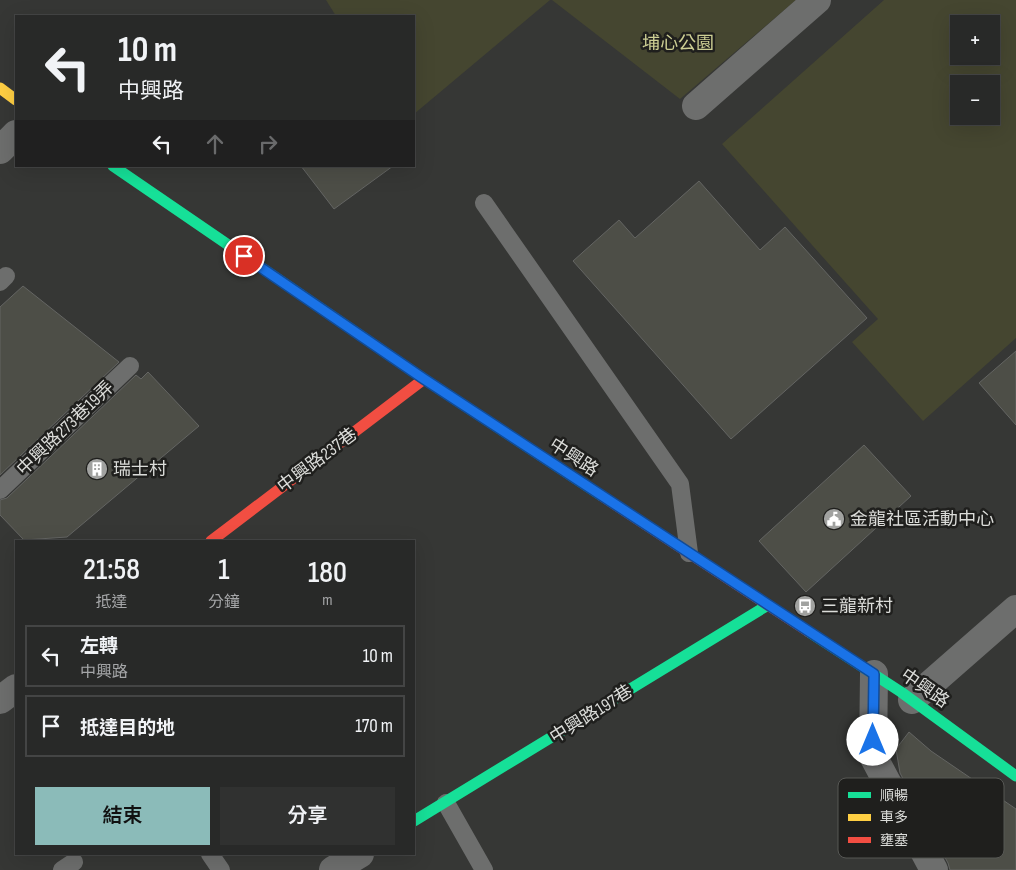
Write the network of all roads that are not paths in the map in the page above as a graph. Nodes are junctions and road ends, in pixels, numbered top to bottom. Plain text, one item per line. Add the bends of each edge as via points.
1 (817, 0) edge
2 (0, 88) edge
3 (15, 99) edge
4 (696, 106) dead end
5 (15, 135) edge
6 (0, 150) edge
7 (114, 167) edge
8 (484, 203) dead end
9 (130, 366) dead end
10 (424, 379) junction
11 (0, 490) edge
12 (212, 540) edge
13 (689, 553) junction
14 (768, 605) junction
15 (1016, 609) edge
16 (874, 674) junction
17 (15, 689) edge
18 (0, 700) edge
19 (912, 700) junction
20 (1016, 776) edge
21 (885, 778) edge
22 (446, 803) junction
23 (415, 820) edge
24 (211, 855) edge
25 (358, 855) edge
26 (928, 858) edge
27 (221, 870) edge
28 (333, 870) edge
29 (484, 870) edge
30 (934, 870) edge

1 - 4 street
2 - 3 street
5 - 6 street
7 - 10 street, 中興路
8 - 13 lane via 680,484
9 - 11 lane, 中興路273巷19弄
10 - 12 street, 中興路237巷
10 - 13 street, 中興路
13 - 14 street, 中興路
14 - 16 street, 中興路
14 - 22 street, 中興路197巷
15 - 19 street
16 - 19 street, 中興路
16 - 21 street via 873,756
17 - 18 street
19 - 20 street, 中興路
22 - 23 street, 中興路197巷
22 - 29 lane
24 - 27 lane
25 - 28 street
26 - 30 street

